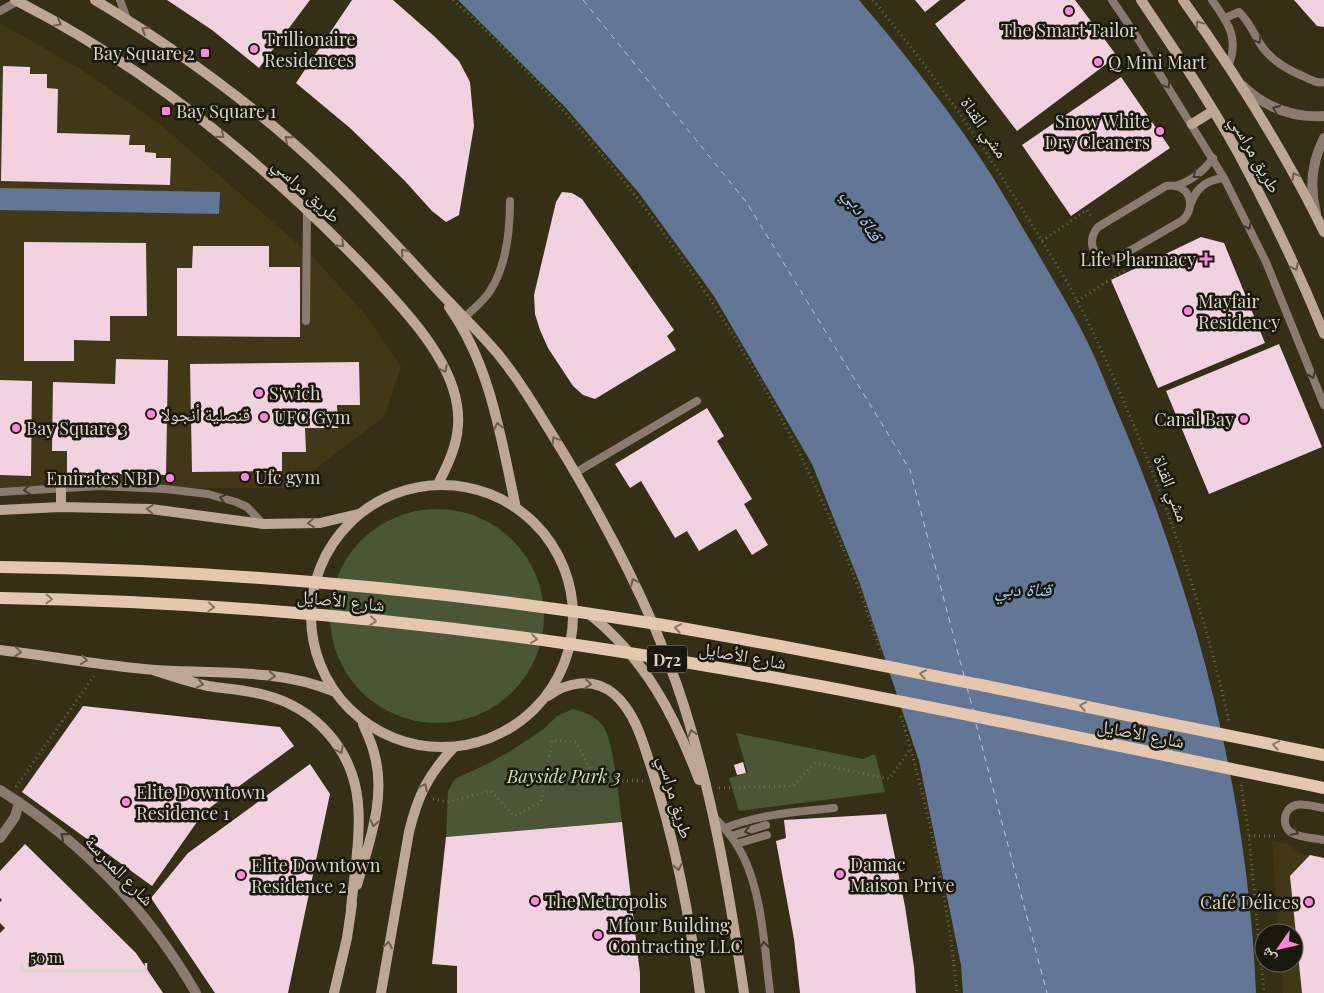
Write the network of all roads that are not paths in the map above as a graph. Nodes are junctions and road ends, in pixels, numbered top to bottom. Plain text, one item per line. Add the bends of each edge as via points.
1 (95, 0) edge
2 (120, 0) edge
3 (1112, 0) edge
4 (1141, 0) edge
5 (1184, 0) edge
6 (1212, 0) edge
7 (17, 1) edge
8 (0, 11) edge
9 (1225, 18) junction
10 (127, 19) junction
11 (1228, 67) junction
12 (1235, 76) junction
13 (1324, 82) edge
14 (1213, 111) junction
15 (1324, 116) edge
16 (1192, 124) junction
17 (1324, 138) edge
18 (1213, 158) junction
19 (1224, 178) junction
20 (1175, 186) junction
21 (510, 201) dead end
22 (1191, 204) junction
23 (307, 210) junction
24 (1318, 219) junction
25 (1324, 232) edge
26 (436, 289) junction
27 (465, 317) junction
28 (306, 321) dead end
29 (1324, 334) edge
30 (697, 401) dead end
31 (1324, 405) edge
32 (575, 473) junction
33 (438, 484) junction
34 (61, 487) junction
35 (0, 492) edge
36 (61, 507) junction
37 (516, 508) junction
38 (0, 510) edge
39 (359, 514) junction
40 (263, 524) junction
41 (0, 567) edge
42 (0, 598) edge
43 (572, 600) junction
44 (0, 650) edge
45 (153, 670) junction
46 (335, 692) junction
47 (544, 699) junction
48 (363, 724) junction
49 (454, 747) junction
50 (1324, 755) edge
51 (1324, 788) edge
52 (3, 796) edge
53 (19, 802) junction
54 (834, 808) dead end
55 (1324, 808) edge
56 (712, 815) junction
57 (766, 825) dead end
58 (725, 828) junction
59 (767, 834) dead end
60 (731, 836) junction
61 (0, 838) edge
62 (1324, 840) edge
63 (736, 844) junction
64 (351, 909) junction
65 (196, 993) edge
66 (334, 993) edge
67 (381, 993) edge
68 (700, 993) edge
69 (744, 993) edge
70 (770, 993) edge

1 - 10 main road, طريق مراسي
2 - 10 lane
3 -> 16 lane
4 - 14 main road, طريق مراسي
11 -> 5 main road, طريق مراسي
6 - 9 lane
7 - 8 lane
7 -> 23 main road, طريق مراسي via 67,28 168,95 256,164
9 - 11 lane via 1233,37
9 -> 13 lane via 1239,12 1273,59 1302,76
26 -> 10 main road, طريق مراسي via 364,210 286,137 202,70
11 - 12 main road, طريق مراسي
15 -> 12 street via 1298,116 1269,106 1256,98
24 -> 12 main road, طريق مراسي
14 - 16 main road
14 -> 29 main road, طريق مراسي via 1266,207
16 - 18 lane
17 - 24 street via 1312,176
18 - 19 lane
18 -> 20 lane via 1193,178
19 - 22 lane via 1203,185
19 -> 31 lane via 1273,278
20 - 22 lane via 1186,192
20 - 22 lane via 1162,188 1098,227 1091,244 1097,254 1107,260 1119,257 1183,220
21 - 27 lane via 510,225 498,274 489,292
23 - 28 lane
23 -> 33 main road, طريق مراسي via 403,308 430,344 451,383 459,426 455,447
24 - 25 main road, طريق مراسي
26 - 27 main road
37 -> 26 main road via 486,380 465,333
32 -> 27 main road via 517,379
30 - 32 lane
56 -> 32 main road via 708,788 686,712 653,624 615,544
33 - 37 main road via 479,490
33 - 39 main road via 396,492
34 -> 35 lane
34 - 36 main road
40 -> 34 lane via 248,508 208,494 128,487
36 - 38 main road
40 -> 36 main road via 151,509
37 - 43 main road via 543,533 562,565
39 -> 40 main road via 320,523
39 - 46 main road via 336,538 320,566 312,598 313,639 319,663
50 -> 41 main road, شارع الأصايل / D72 via 809,651 578,612 278,580
42 -> 51 main road, شارع الأصايل / D72 via 277,611 561,643 806,683
43 - 47 main road via 572,636 562,669
43 - 56 main road via 625,648 648,676 683,738
44 -> 45 main road
45 -> 46 main road via 288,678
45 -> 64 main road via 207,686 281,699 314,718 328,732 340,747 358,802
46 - 48 main road
47 - 49 main road via 504,732 480,742
47 -> 68 main road, طريق مراسي via 559,688 577,683 596,684 613,693 634,721 656,781 677,861
48 - 49 main road via 400,740 426,746
48 -> 64 main road via 374,753 379,779 378,802
67 -> 49 main road via 409,832 419,797 424,785
52 - 53 street, شارع المدرسة
53 - 61 street via 15,817
65 -> 53 street, شارع المدرسة via 159,936 121,890 79,849
54 - 58 lane via 768,815
55 -> 62 lane via 1297,804 1290,807 1285,821 1293,834
56 - 58 lane
56 - 69 main road, طريق مراسي
57 -> 60 lane
58 - 60 lane
59 - 63 lane
60 - 63 lane
70 -> 63 lane via 755,892 745,858
64 - 66 main road

